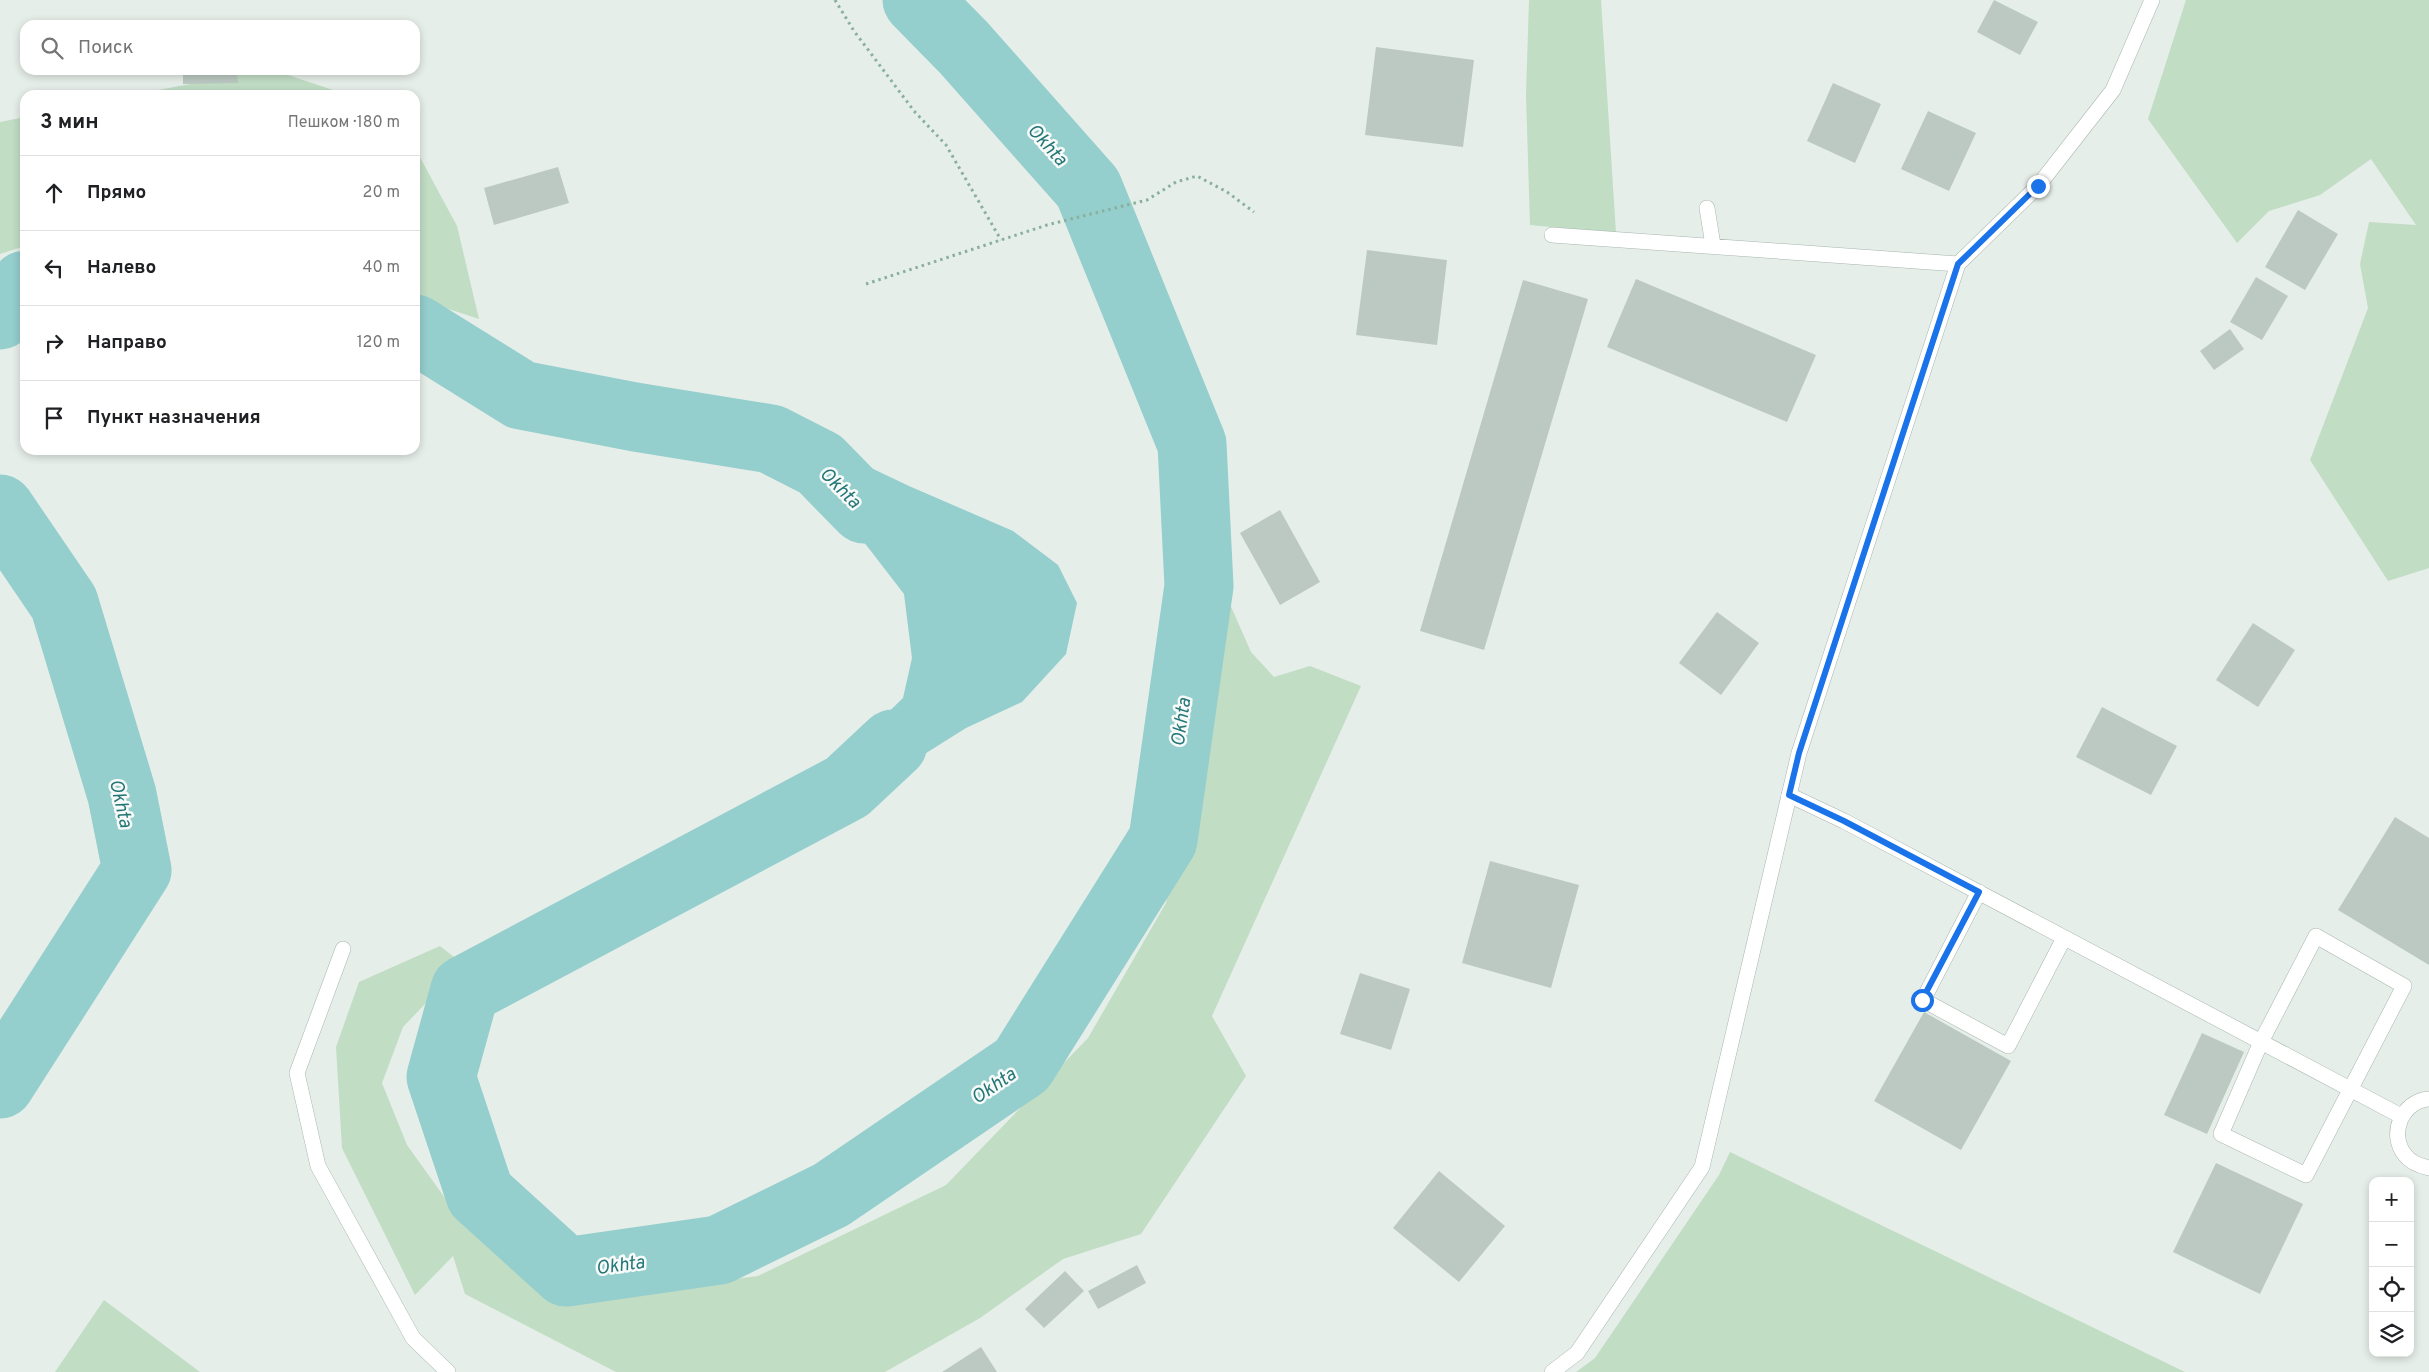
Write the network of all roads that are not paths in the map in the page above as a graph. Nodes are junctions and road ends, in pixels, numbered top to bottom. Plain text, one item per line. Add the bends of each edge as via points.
1 (2152, 0) edge
2 (1707, 208) dead end
3 (1552, 235) dead end
4 (1713, 245) junction
5 (1958, 264) junction
6 (1789, 795) junction
7 (1979, 892) junction
8 (2064, 938) junction
9 (343, 949) dead end
10 (2261, 1042) junction
11 (2352, 1090) junction
12 (2429, 1098) edge
13 (2401, 1116) junction
14 (2429, 1168) edge
15 (448, 1372) edge
16 (1552, 1372) edge

1 - 5 street via 2113,90 2038,186
2 - 4 street
3 - 4 street
4 - 5 street
5 - 6 street via 1799,753
6 - 7 street
6 - 16 street via 1702,1168 1577,1353
7 - 8 street
7 - 8 street via 1922,1000 2008,1046
8 - 10 street
9 - 15 street via 297,1073 318,1166 414,1338
10 - 11 street
10 - 11 street via 2221,1134 2306,1175
10 - 11 street via 2316,936 2404,986
11 - 13 street
12 - 13 street via 2410,1106
13 - 14 street via 2398,1143 2405,1156

